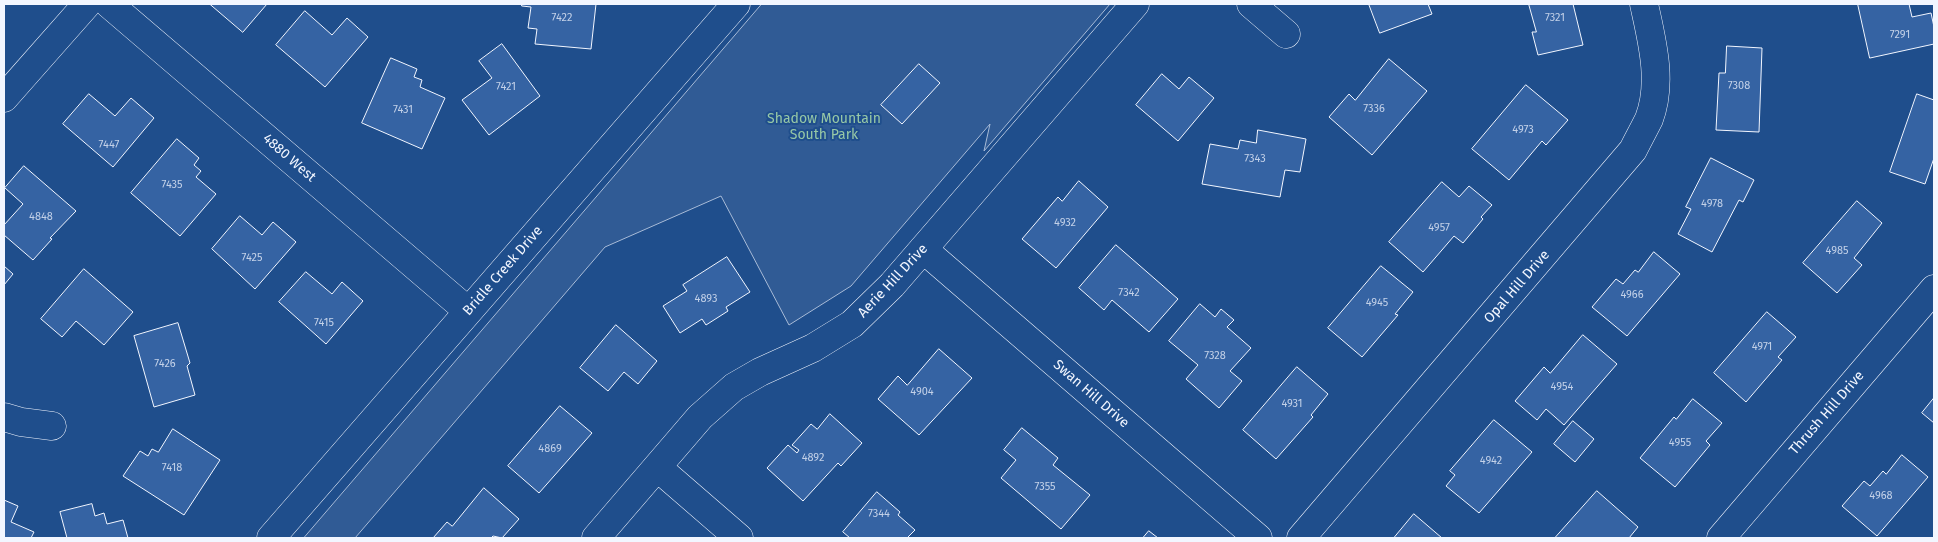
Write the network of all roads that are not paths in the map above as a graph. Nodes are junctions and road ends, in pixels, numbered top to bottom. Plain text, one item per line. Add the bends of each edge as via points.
1 (87, 4) edge
2 (109, 4) edge
3 (736, 4) edge
4 (1135, 4) edge
5 (1251, 4) edge
6 (1644, 4) edge
7 (1286, 34) dead end
8 (4, 98) edge
9 (923, 249) junction
10 (1934, 289) edge
11 (468, 311) junction
12 (4, 416) edge
13 (52, 426) dead end
14 (657, 468) junction
15 (271, 538) edge
16 (596, 538) edge
17 (739, 538) edge
18 (1258, 538) edge
19 (1302, 538) edge
20 (1720, 538) edge

1 - 8 street
2 - 11 street, 4880 West
3 - 11 street, Bridle Creek Drive
4 - 9 street, Aerie Hill Drive
5 - 7 street
6 - 19 street, Opal Hill Drive via 1656,63 1654,93 1649,118 1633,150
9 - 14 street, Aerie Hill Drive via 852,324 813,348 734,387 700,417
9 - 18 street, Swan Hill Drive
10 - 20 street, Thrush Hill Drive
11 - 15 street, Bridle Creek Drive
12 - 13 street
14 - 16 street, Aerie Hill Drive
14 - 17 street

